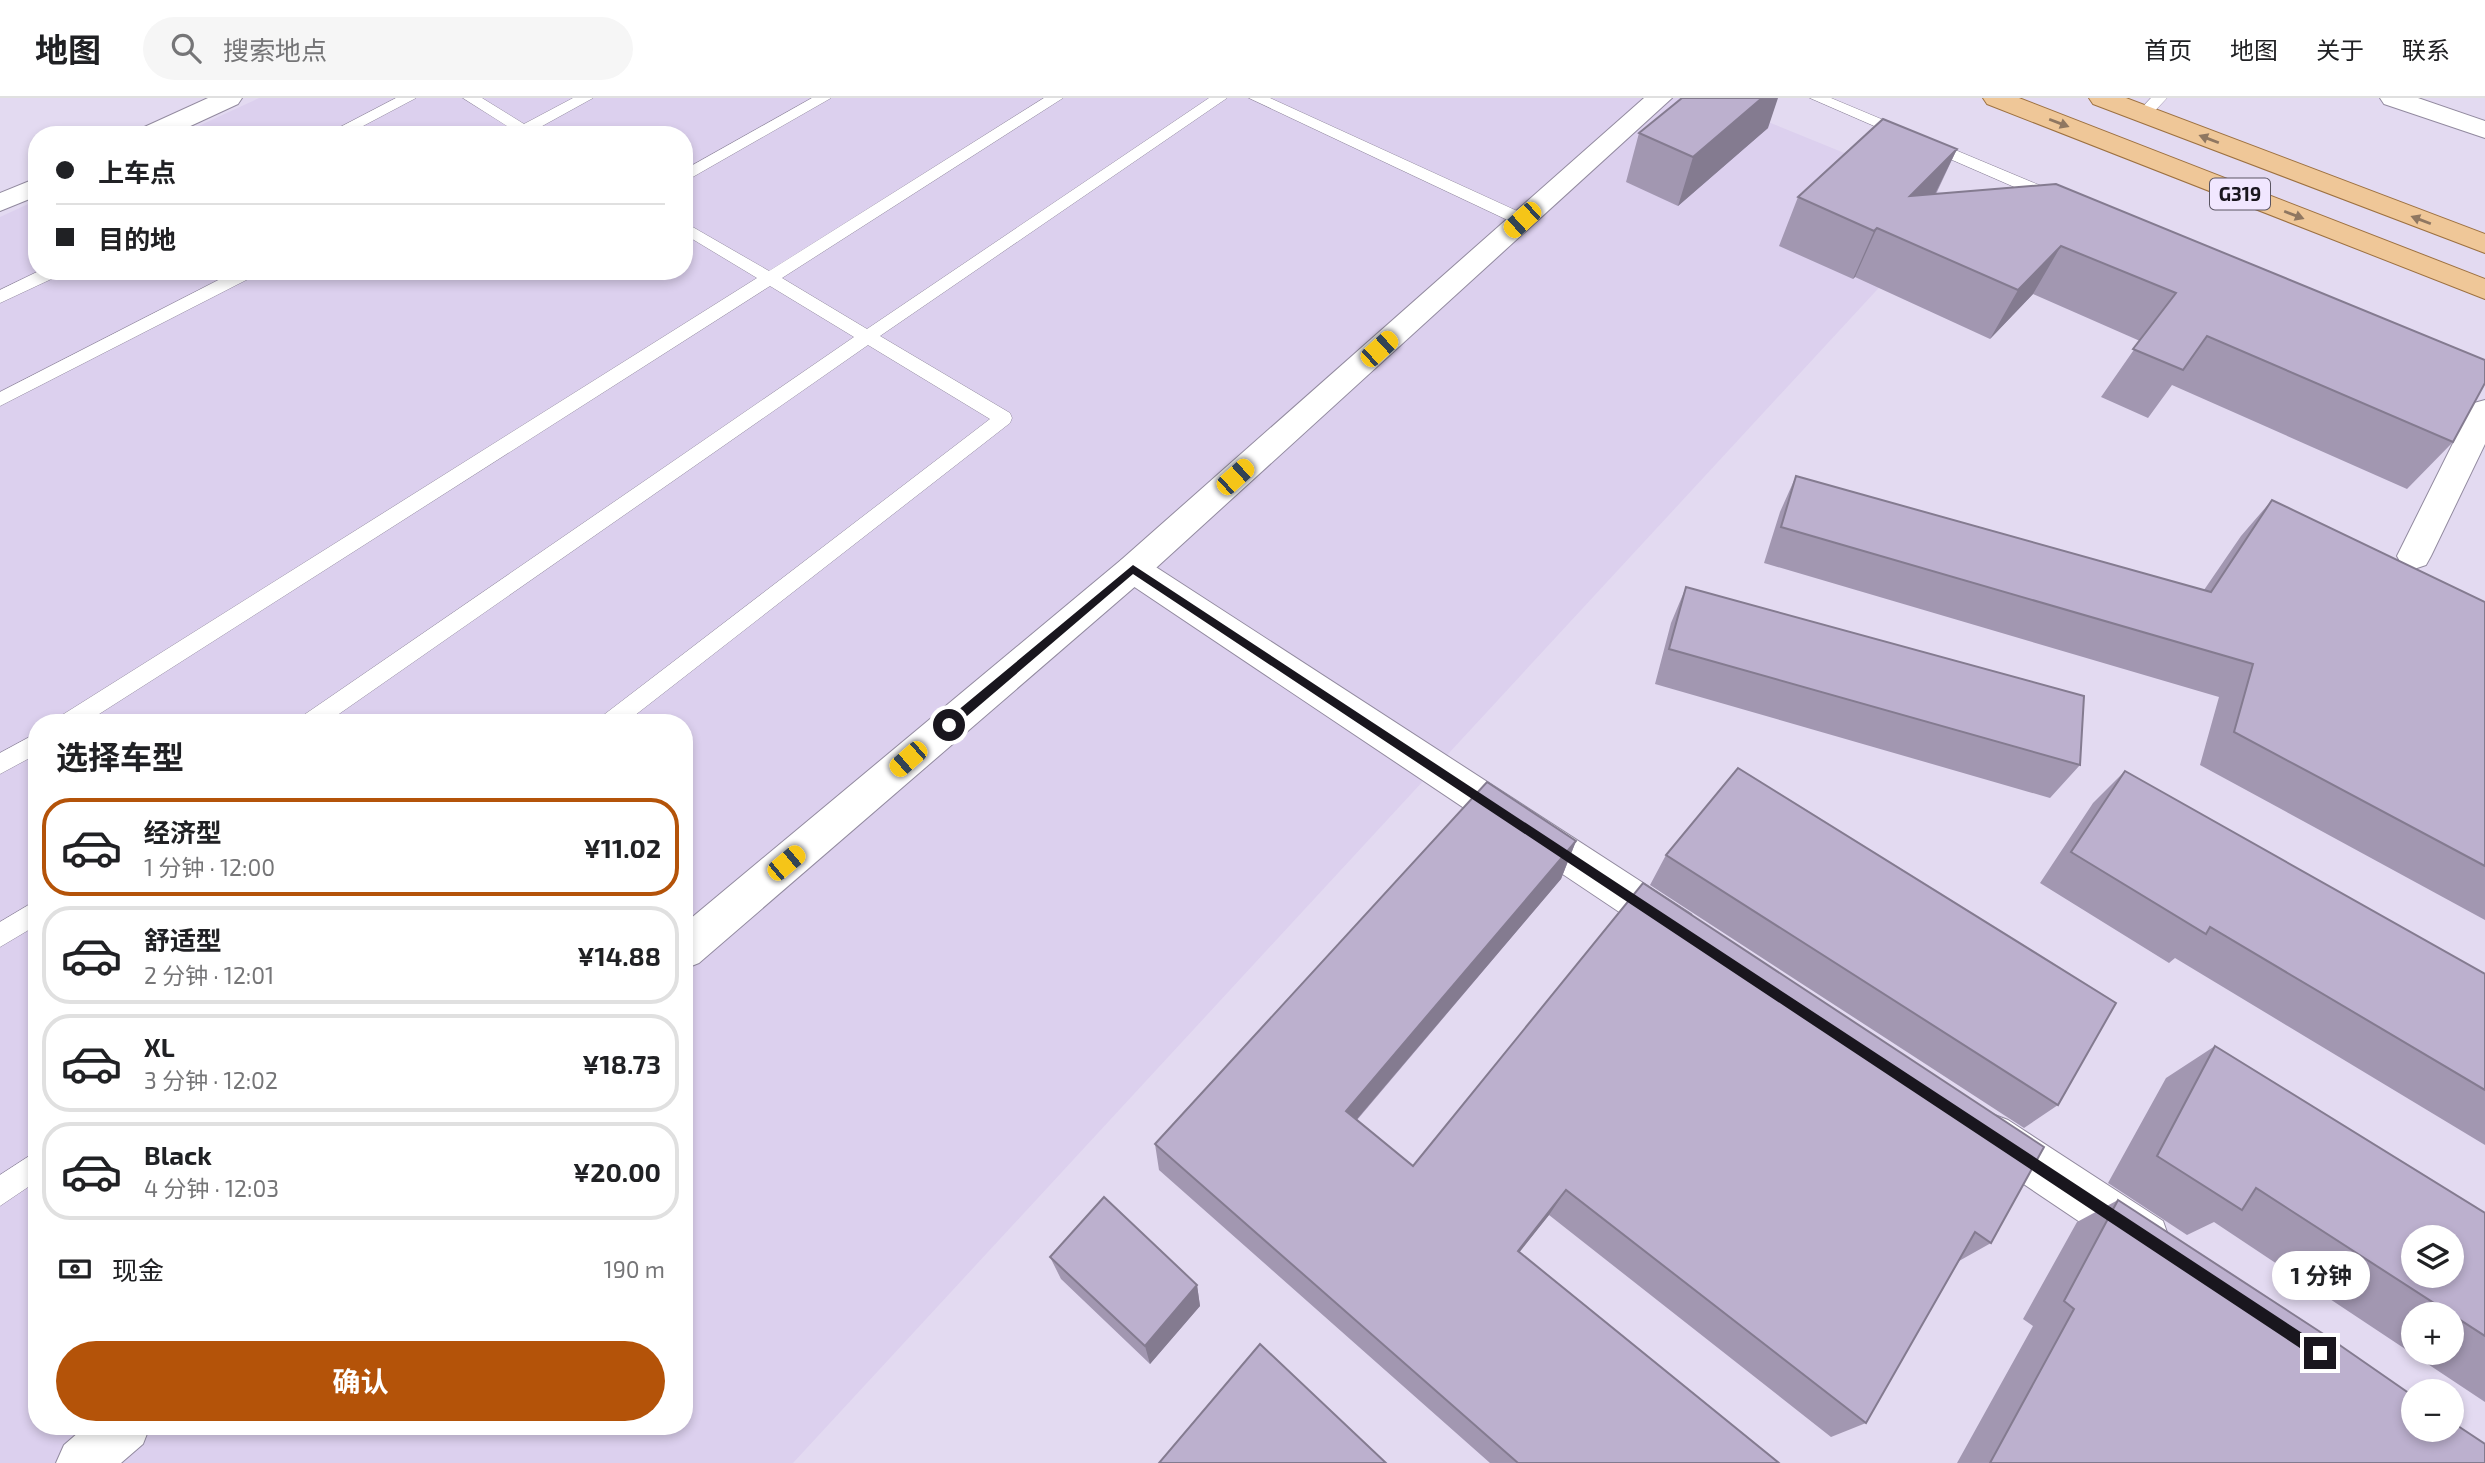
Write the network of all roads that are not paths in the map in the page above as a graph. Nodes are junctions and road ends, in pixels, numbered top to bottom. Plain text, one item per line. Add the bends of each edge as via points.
1 (229, 98) edge
2 (408, 98) edge
3 (471, 98) edge
4 (585, 98) edge
5 (822, 98) edge
6 (1055, 98) edge
7 (1219, 98) edge
8 (1257, 98) edge
9 (1659, 98) edge
10 (1818, 98) edge
11 (1996, 98) edge
12 (2102, 98) edge
13 (2393, 98) edge
14 (2151, 106) edge
15 (168, 126) edge
16 (351, 126) edge
17 (513, 126) edge
18 (535, 126) edge
19 (2485, 130) edge
20 (693, 172) edge
21 (28, 190) edge
22 (0, 203) edge
23 (2075, 206) edge
24 (1522, 220) junction
25 (693, 232) edge
26 (2485, 244) edge
27 (770, 278) junction
28 (35, 280) edge
29 (233, 280) edge
30 (2485, 290) edge
31 (0, 297) edge
32 (867, 337) junction
33 (0, 400) edge
34 (2485, 411) edge
35 (2414, 556) dead end
36 (1133, 569) junction
37 (81, 714) edge
38 (322, 714) edge
39 (621, 714) edge
40 (28, 748) edge
41 (0, 765) edge
42 (28, 917) edge
43 (0, 936) edge
44 (693, 942) edge
45 (1703, 945) edge
46 (1959, 1115) edge
47 (28, 1171) edge
48 (0, 1192) edge
49 (2180, 1261) edge
50 (115, 1435) edge
51 (82, 1463) edge

1 - 15 street
2 - 16 lane
3 - 17 lane
4 - 18 lane
5 - 20 lane
6 - 27 lane
7 - 32 lane
8 - 24 lane
9 - 24 street
10 - 23 lane
11 -> 30 main road, G319
12 - 14 main road, G319
13 - 19 street
26 -> 14 main road, G319
21 - 22 street
24 - 36 street
25 - 27 lane
27 - 32 lane
27 - 37 lane
28 - 31 lane
29 - 33 lane
32 - 38 lane
32 - 39 lane via 1003,418
34 - 35 street
36 - 44 street
36 - 45 street
40 - 41 lane
42 - 43 lane
46 - 49 street
47 - 48 lane
50 - 51 street

